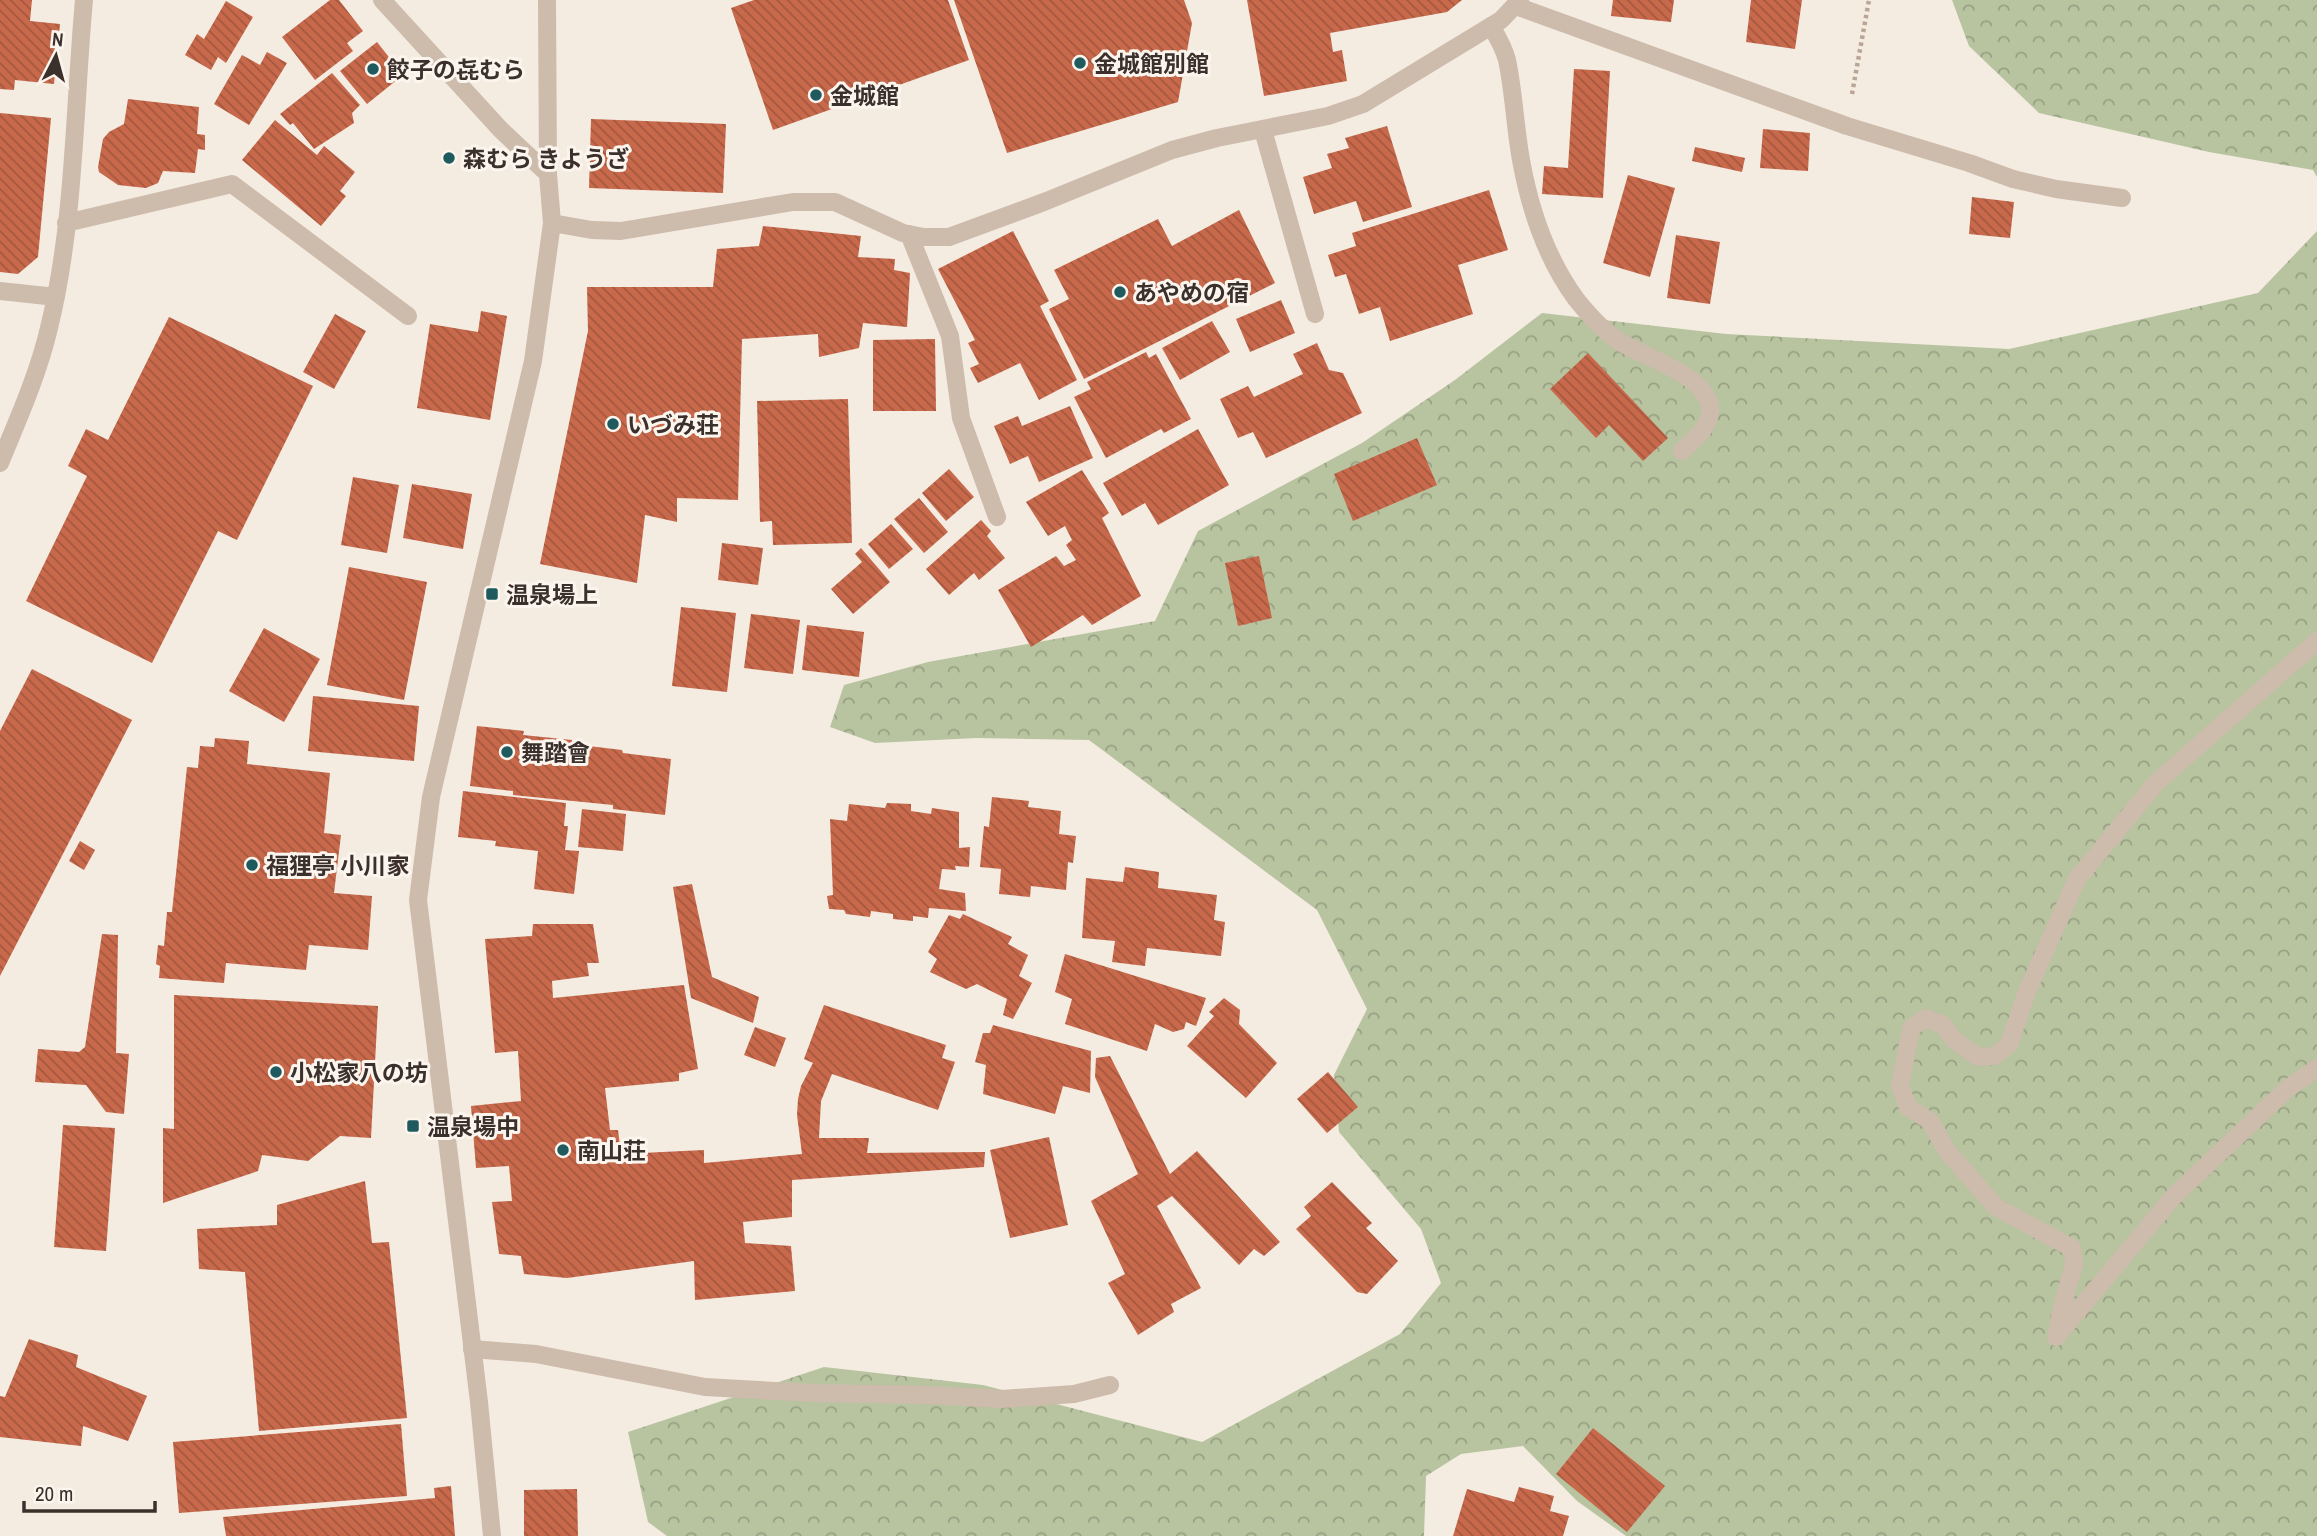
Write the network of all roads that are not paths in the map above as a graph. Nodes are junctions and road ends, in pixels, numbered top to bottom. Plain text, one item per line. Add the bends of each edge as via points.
1 (84, 0) edge
2 (382, 0) edge
3 (547, 0) edge
4 (1518, 3) edge
5 (1492, 26) junction
6 (1263, 130) junction
7 (548, 174) junction
8 (2122, 198) dead end
9 (66, 223) junction
10 (552, 223) junction
11 (909, 234) junction
12 (0, 291) edge
13 (56, 297) junction
14 (1315, 314) dead end
15 (408, 316) dead end
16 (1682, 451) dead end
17 (0, 463) edge
18 (997, 517) dead end
19 (2317, 641) edge
20 (2317, 1068) edge
21 (472, 1349) junction
22 (1110, 1385) dead end
23 (492, 1536) edge

1 - 9 street
2 - 7 street via 500,130
3 - 7 street
4 - 5 street
4 - 8 street via 1847,126 2013,179
5 - 6 street via 1363,104 1328,117
5 - 16 street via 1506,57 1532,212 1560,273 1577,300 1611,335 1685,375 1709,401 1704,427
6 - 11 street via 1172,150 949,237
6 - 14 street
7 - 10 street
9 - 13 street
9 - 15 street via 232,184
10 - 11 street via 621,231 818,200 835,202
10 - 21 street via 533,361 431,797 418,900
11 - 18 street via 950,336 961,418
12 - 13 street
13 - 17 street via 43,354
19 - 20 street via 2156,783 2077,879 2009,1044 1995,1056 1978,1057 1954,1040 1943,1025 1925,1018 1911,1028 1900,1086 1908,1107 1930,1121 1947,1151 1996,1207 2073,1248 2074,1264 2056,1337 2174,1196 2287,1089
21 - 22 street via 536,1354 705,1387 1002,1399 1074,1394
21 - 23 street

